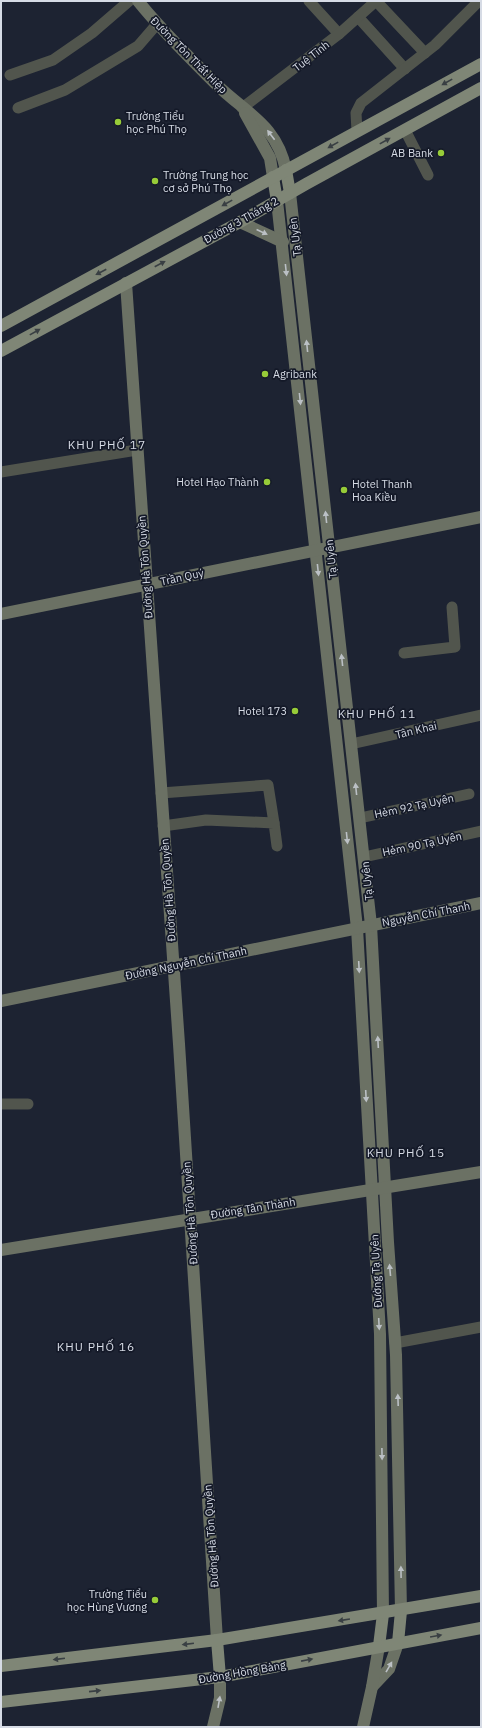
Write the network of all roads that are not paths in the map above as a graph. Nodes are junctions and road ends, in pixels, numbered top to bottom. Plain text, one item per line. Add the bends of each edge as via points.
1 (129, 1) edge
2 (138, 1) edge
3 (309, 1) edge
4 (376, 1) edge
5 (480, 1) edge
6 (358, 17) junction
7 (157, 24) junction
8 (339, 34) junction
9 (425, 53) junction
10 (481, 64) edge
11 (406, 69) junction
12 (10, 75) dead end
13 (481, 88) edge
14 (18, 108) dead end
15 (242, 108) junction
16 (405, 130) junction
17 (357, 131) junction
18 (286, 170) junction
19 (428, 175) dead end
20 (273, 177) junction
21 (290, 193) junction
22 (277, 201) junction
23 (240, 222) junction
24 (283, 242) junction
25 (116, 264) junction
26 (126, 283) junction
27 (1, 326) edge
28 (1, 351) edge
29 (137, 450) junction
30 (1, 472) edge
31 (481, 517) edge
32 (330, 547) junction
33 (316, 550) junction
34 (146, 584) junction
35 (452, 607) dead end
36 (1, 614) edge
37 (404, 653) dead end
38 (481, 715) edge
39 (351, 744) junction
40 (337, 748) junction
41 (161, 793) junction
42 (469, 794) dead end
43 (360, 818) junction
44 (274, 823) junction
45 (163, 826) junction
46 (481, 831) edge
47 (277, 846) dead end
48 (364, 857) junction
49 (481, 903) edge
50 (371, 925) junction
51 (357, 928) junction
52 (173, 966) junction
53 (1, 1001) edge
54 (1, 1104) edge
55 (28, 1104) dead end
56 (481, 1172) edge
57 (385, 1187) junction
58 (372, 1188) junction
59 (190, 1219) junction
60 (1, 1250) edge
61 (481, 1327) edge
62 (395, 1343) junction
63 (380, 1346) junction
64 (481, 1596) edge
65 (401, 1611) junction
66 (382, 1614) junction
67 (481, 1628) edge
68 (217, 1640) junction
69 (398, 1643) junction
70 (380, 1646) junction
71 (1, 1666) edge
72 (220, 1677) junction
73 (372, 1687) junction
74 (1, 1702) edge
75 (213, 1727) edge
76 (363, 1727) edge

1 - 12 street via 92,33 53,60
2 - 7 main road, Đường Tôn Thất Hiệp
3 - 8 street
4 - 6 street, Tuệ Tĩnh
4 - 9 street
5 - 9 street
6 - 8 street, Tuệ Tĩnh
6 - 11 street
7 - 14 street via 138,46 65,90
7 - 15 main road, Đường Tôn Thất Hiệp
8 - 15 street, Tuệ Tĩnh
9 - 11 street
10 -> 17 main road, Đường 3 Tháng 2
11 - 17 street via 361,104 356,114
13 - 16 main road, Đường 3 Tháng 2
18 -> 15 main road, Đường Tôn Thất Hiệp via 274,138 261,122
15 - 20 main road, Đường Tôn Thất Hiệp via 270,158
16 - 19 street
21 -> 16 main road, Đường 3 Tháng 2
17 -> 18 main road, Đường 3 Tháng 2
18 - 20 main road, Đường 3 Tháng 2
18 - 21 main road
20 - 22 main road
20 -> 25 main road, Đường 3 Tháng 2
21 - 22 main road, Đường 3 Tháng 2
32 -> 21 main road, Tạ Uyên
22 - 23 main road, Đường 3 Tháng 2
22 - 24 main road, Tạ Uyên
23 -> 24 main road
26 -> 23 main road, Đường 3 Tháng 2
24 -> 33 main road, Tạ Uyên
25 - 26 main road
25 -> 27 main road, Đường 3 Tháng 2
28 -> 26 main road, Đường 3 Tháng 2
26 - 29 main road, Đường Hà Tôn Quyền
29 - 30 street
29 - 34 main road, Đường Hà Tôn Quyền
31 - 32 main road
32 - 33 main road, Trần Quý
39 -> 32 main road, Tạ Uyên
33 - 34 main road, Trần Quý
33 -> 40 main road, Tạ Uyên
34 - 36 main road, Trần Quý
34 - 41 main road, Đường Hà Tôn Quyền
35 - 37 street via 454,647
38 - 39 street, Tân Khai
39 - 40 main road
43 -> 39 main road, Tạ Uyên
40 -> 51 main road, Tạ Uyên
41 - 44 street via 268,785
41 - 45 main road, Đường Hà Tôn Quyền
42 - 43 street, Hẻm 92 Tạ Uyên
43 - 48 main road, Tạ Uyên
44 - 45 street via 206,820
44 - 47 street
45 - 52 main road, Đường Hà Tôn Quyền
46 - 48 street, Hẻm 90 Tạ Uyên
48 - 50 main road, Tạ Uyên
49 - 50 main road, Nguyễn Chí Thanh
50 - 51 main road, Đường Nguyễn Chí Thanh
57 -> 50 main road, Đường Tạ Uyên
51 - 52 main road, Đường Nguyễn Chí Thanh
51 -> 58 main road, Đường Tạ Uyên
52 - 53 main road, Đường Nguyễn Chí Thanh
52 - 59 main road, Đường Hà Tôn Quyền
54 - 55 street
56 - 57 main road, Đường Tân Thành
57 - 58 main road, Đường Tân Thành
62 -> 57 main road, Đường Tạ Uyên
58 - 59 main road, Đường Tân Thành
58 -> 63 main road, Đường Tạ Uyên
59 - 60 main road, Đường Tân Thành
59 - 68 main road, Đường Hà Tôn Quyền
61 - 62 street
62 - 63 main road
65 -> 62 main road, Đường Tạ Uyên
63 -> 66 main road, Đường Tạ Uyên
64 - 65 main road
65 - 66 main road
65 - 69 main road
66 -> 68 main road
66 - 70 main road
69 -> 67 main road, Đường Hồng Bàng
68 -> 71 main road
68 - 72 main road
69 - 70 main road, Đường Hồng Bàng
73 -> 69 main road via 389,1669
72 -> 70 main road, Đường Hồng Bàng
70 - 73 main road
74 -> 72 main road, Đường Hồng Bàng
75 -> 72 main road via 220,1698
73 - 76 main road

